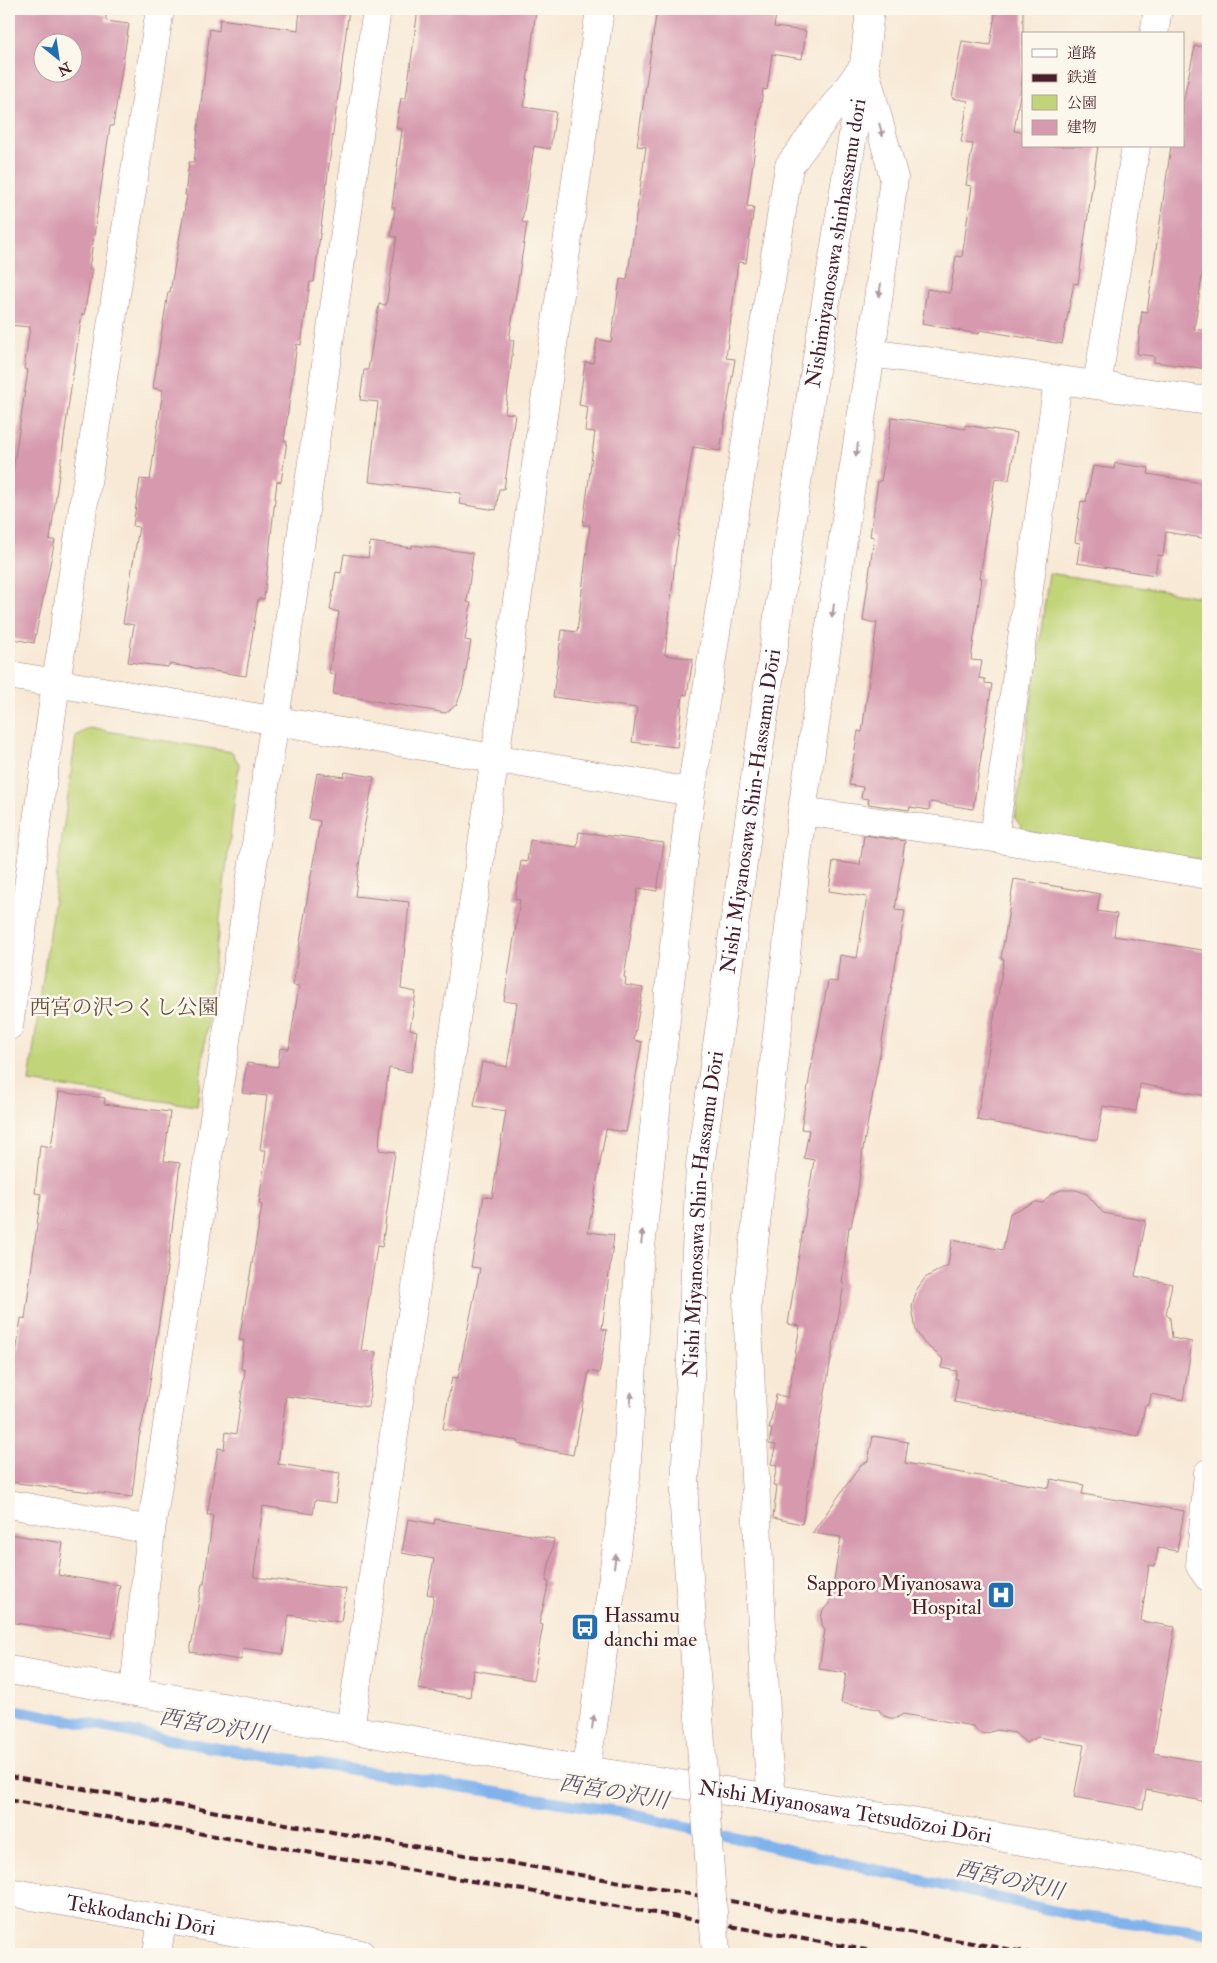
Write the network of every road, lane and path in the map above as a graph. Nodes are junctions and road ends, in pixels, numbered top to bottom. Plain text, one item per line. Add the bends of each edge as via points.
1 (160, 9) edge
2 (377, 9) edge
3 (600, 9) edge
4 (870, 9) edge
5 (1158, 9) edge
6 (1154, 32) edge
7 (864, 66) junction
8 (1136, 148) edge
9 (871, 353) junction
10 (1058, 381) junction
11 (1097, 385) junction
12 (1208, 401) edge
13 (798, 476) joint
14 (9, 676) edge
15 (56, 684) junction
16 (275, 720) junction
17 (496, 758) junction
18 (691, 792) junction
19 (802, 811) junction
20 (994, 838) junction
21 (1208, 875) edge
22 (9, 1026) edge
23 (1208, 1474) edge
24 (9, 1504) edge
25 (151, 1530) junction
26 (1208, 1577) edge
27 (9, 1670) edge
28 (134, 1691) junction
29 (350, 1728) junction
30 (585, 1770) junction
31 (772, 1798) junction
32 (1208, 1873) edge
33 (9, 1892) edge
34 (162, 1919) junction
35 (157, 1954) edge
36 (361, 1954) edge
37 (716, 1954) edge

1 - 15 street
2 - 16 street
3 - 17 street
4 - 7 street, Nishimiyanosawa shinhassamu dori
5 - 6 street
7 -> 9 street via 894,178
7 - 13 street, Nishimiyanosawa shinhassamu dori
7 - 18 street via 789,166
8 - 11 street
9 - 10 street
9 -> 19 street
10 - 11 street
10 - 20 street
11 - 12 street
13 - 37 street, Nishi Miyanosawa Shin-Hassamu Dōri, bridge via 700,1165 684,1507
14 - 15 street
15 - 16 street
15 - 22 street
16 - 17 street
16 - 25 street
17 - 18 street
17 - 29 street
30 -> 18 street via 626,1478 639,1265
19 - 20 street
19 - 31 street via 747,1305
20 - 21 street
23 - 26 street via 1200,1566
24 - 25 street
25 - 28 street
27 - 28 street, Nishi Miyanosawa Tetsudōzoi Dōri
28 - 29 street, Nishi Miyanosawa Tetsudōzoi Dōri
29 - 30 street, Nishi Miyanosawa Tetsudōzoi Dōri
30 - 31 street, Nishi Miyanosawa Tetsudōzoi Dōri
31 - 32 street, Nishi Miyanosawa Tetsudōzoi Dōri
33 - 34 street, Tekkodanchi Dōri
34 - 35 street
34 - 36 street, Tekkodanchi Dōri

